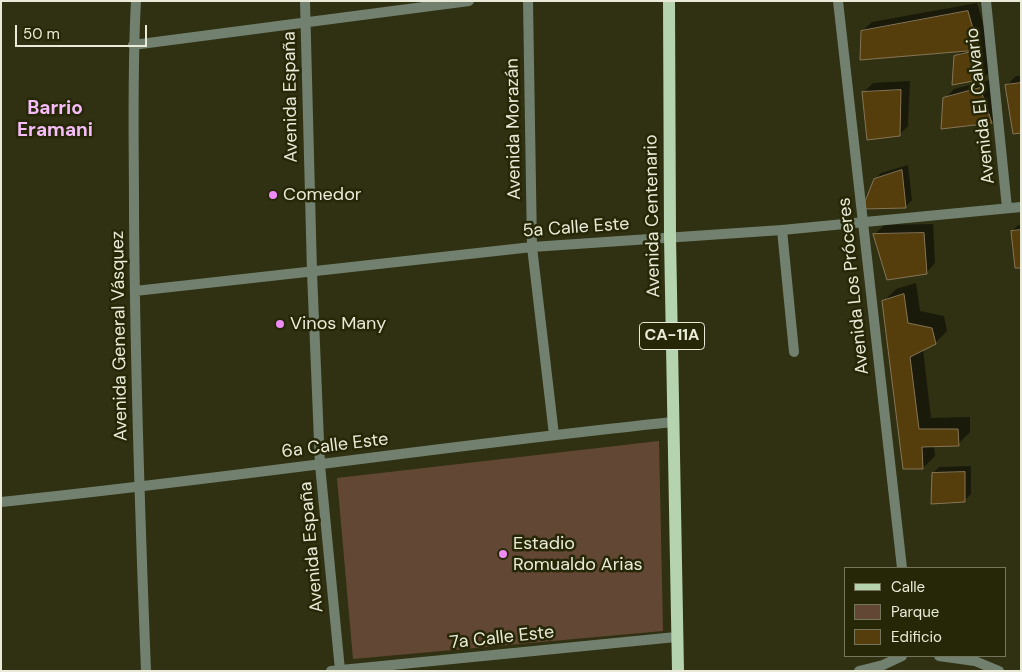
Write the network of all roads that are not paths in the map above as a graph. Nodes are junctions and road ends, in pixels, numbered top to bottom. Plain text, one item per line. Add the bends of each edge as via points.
1 (136, 1) edge
2 (305, 1) edge
3 (469, 1) edge
4 (528, 1) edge
5 (669, 1) edge
6 (838, 1) edge
7 (986, 1) edge
8 (418, 4) edge
9 (305, 21) junction
10 (133, 44) junction
11 (1008, 208) junction
12 (1021, 208) edge
13 (864, 222) junction
14 (782, 230) junction
15 (670, 237) junction
16 (532, 247) junction
17 (312, 272) junction
18 (135, 291) junction
19 (794, 352) dead end
20 (673, 422) junction
21 (554, 435) junction
22 (320, 465) junction
23 (139, 488) junction
24 (1, 502) edge
25 (902, 567) edge
26 (676, 637) junction
27 (900, 657) edge
28 (946, 657) edge
29 (335, 670) edge
30 (146, 671) edge
31 (678, 671) edge
32 (859, 671) edge
33 (999, 671) edge

1 - 10 street, Avenida General Vásquez
2 - 9 street, Avenida España
3 - 8 street
4 - 16 street, Avenida Morazán
5 - 15 main road, Avenida Centenario / CA-11A
6 - 13 street, Avenida Los Próceres
7 - 11 street, Avenida El Calvario
8 - 9 street
9 - 10 street
9 - 17 street, Avenida España
10 - 18 street, Avenida General Vásquez
11 - 12 street, 5a Calle Este
11 - 13 street, 5a Calle Este
13 - 14 street, 5a Calle Este
13 - 25 street, Avenida Los Próceres
14 - 15 street, 5a Calle Este
14 - 19 street
15 - 16 street, 5a Calle Este
15 - 20 main road, Avenida Centenario / CA-11A
16 - 17 street, 5a Calle Este
16 - 21 street, Avenida Morazán
17 - 18 street, 5a Calle Este
17 - 22 street, Avenida España
18 - 23 street, Avenida General Vásquez
20 - 21 street, 6a Calle Este
20 - 26 main road, Avenida Centenario / CA-11A
21 - 22 street, 6a Calle Este
22 - 23 street, 6a Calle Este
22 - 29 street, Avenida España
23 - 24 street, 6a Calle Este
23 - 30 street, Avenida General Vásquez
26 - 29 street, 7a Calle Este
26 - 31 main road, Avenida Centenario / CA-11A
27 - 32 street via 882,666
28 - 33 street via 975,661

